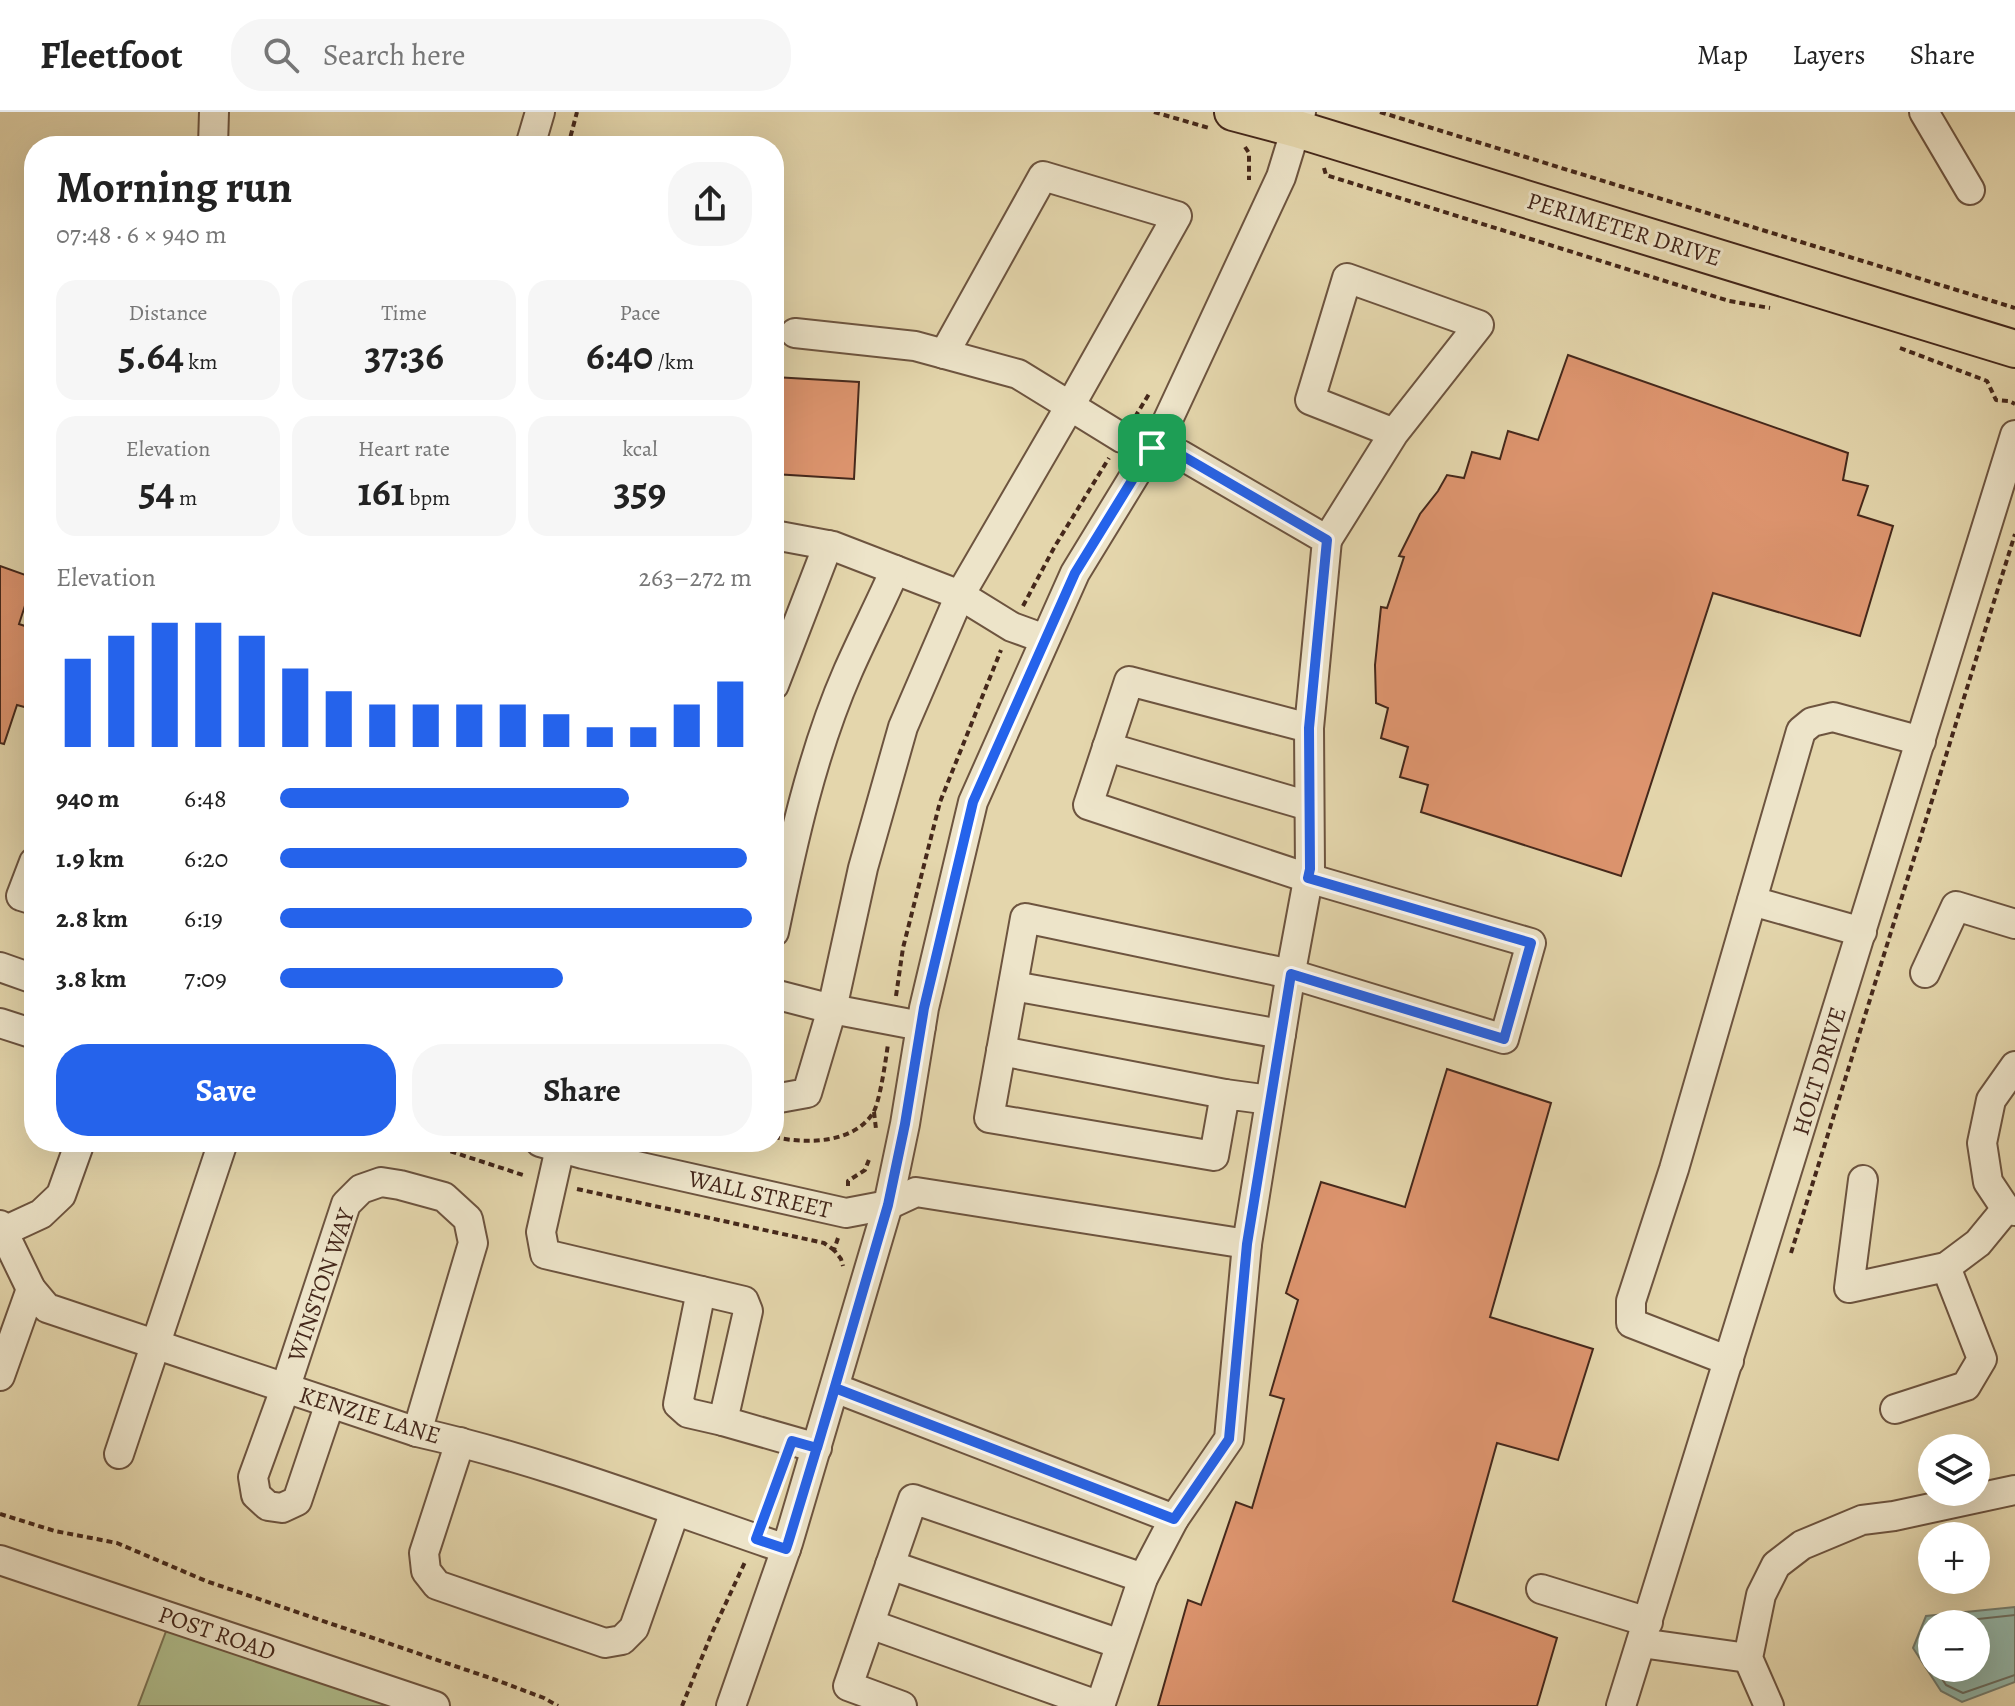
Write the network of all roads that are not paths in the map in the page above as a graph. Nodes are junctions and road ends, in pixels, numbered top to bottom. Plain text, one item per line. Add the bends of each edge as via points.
1 (214, 112) edge
2 (540, 112) edge
3 (1233, 112) edge
4 (1924, 112) edge
5 (1296, 130) edge
6 (213, 136) edge
7 (533, 136) edge
8 (1970, 190) dead end
9 (795, 333) dead end
10 (2015, 349) edge
11 (944, 354) junction
12 (1070, 406) junction
13 (1394, 433) junction
14 (2015, 435) edge
15 (1152, 448) junction
16 (784, 537) edge
17 (1327, 540) junction
18 (828, 545) junction
19 (895, 570) junction
20 (960, 595) junction
21 (1045, 639) junction
22 (784, 659) edge
23 (1309, 728) junction
24 (1921, 741) junction
25 (1107, 747) junction
26 (1309, 806) junction
27 (1308, 878) junction
28 (784, 883) edge
29 (1752, 901) junction
30 (2015, 924) edge
31 (1862, 932) junction
32 (0, 967) edge
33 (1925, 973) dead end
34 (1291, 974) junction
35 (24, 975) edge
36 (1013, 986) junction
37 (784, 997) edge
38 (832, 1009) junction
39 (0, 1023) edge
40 (921, 1026) junction
41 (24, 1031) edge
42 (1281, 1034) junction
43 (1001, 1051) junction
44 (2015, 1066) edge
45 (1225, 1094) junction
46 (784, 1097) edge
47 (1270, 1100) junction
48 (76, 1152) edge
49 (220, 1152) edge
50 (550, 1152) edge
51 (580, 1152) edge
52 (1863, 1180) dead end
53 (888, 1205) junction
54 (2011, 1210) edge
55 (1, 1230) edge
56 (1247, 1244) junction
57 (1946, 1267) junction
58 (31, 1289) junction
59 (701, 1291) junction
60 (156, 1345) junction
61 (1729, 1361) junction
62 (0, 1376) edge
63 (835, 1388) junction
64 (285, 1389) junction
65 (330, 1403) junction
66 (1895, 1409) dead end
67 (723, 1421) junction
68 (417, 1432) junction
69 (460, 1442) junction
70 (817, 1448) junction
71 (119, 1454) dead end
72 (2015, 1490) edge
73 (675, 1511) junction
74 (1174, 1519) junction
75 (786, 1549) junction
76 (0, 1560) edge
77 (890, 1565) junction
78 (1143, 1578) junction
79 (1541, 1589) dead end
80 (870, 1624) junction
81 (1644, 1633) junction
82 (1120, 1644) junction
83 (1748, 1658) junction
84 (435, 1706) edge
85 (731, 1706) edge
86 (902, 1706) edge
87 (1100, 1706) edge
88 (1621, 1706) edge
89 (1769, 1706) edge

1 - 6 street
2 - 7 street
3 - 5 main road, PERIMETER DRIVE
4 - 8 street
5 - 10 main road, PERIMETER DRIVE
5 - 15 street via 1281,177
9 - 11 street
11 - 12 street via 1018,374
11 - 12 street via 1043,176 1177,216
12 - 15 street via 1122,438
12 - 20 street
13 - 13 street via 1479,325 1347,278 1310,400
13 - 17 street
14 - 24 street, HOLT DRIVE
15 - 17 street via 1181,455
15 - 21 street via 1075,573
16 - 18 street
17 - 23 street
18 - 19 street
18 - 22 street
19 - 20 street
19 - 28 street via 847,672 822,741
20 - 21 street via 1012,627
20 - 38 street via 903,727 863,868
21 - 40 street via 973,802
23 - 25 street via 1129,681
23 - 26 street
24 - 29 street via 1833,717 1801,731
24 - 31 street, HOLT DRIVE
25 - 26 street
25 - 27 street via 1088,805
26 - 27 street
27 - 34 street
27 - 34 street via 1531,943 1504,1039
29 - 31 street
29 - 61 street via 1631,1301 1631,1323
30 - 33 street via 1956,906
31 - 61 street, HOLT DRIVE
32 - 35 street
34 - 36 street via 1025,918
34 - 42 street
36 - 42 street
36 - 43 street
37 - 38 street
38 - 40 street
38 - 46 street via 807,1093
39 - 41 street
40 - 53 street
42 - 47 street
43 - 45 street
43 - 45 street via 989,1118 1214,1156
44 - 54 street via 1991,1100 1982,1143 1988,1182
45 - 47 street
47 - 56 street
48 - 55 street via 61,1195 41,1214
49 - 60 street
50 - 59 street via 552,1184 541,1232 545,1254
51 - 53 street, WALL STREET via 846,1213
52 - 57 street via 1849,1288
53 - 56 street, WALL STREET via 916,1192
53 - 63 street
54 - 57 street
55 - 58 street, KENZIE LANE
56 - 74 street via 1229,1439
57 - 66 street via 1982,1359 1966,1386
58 - 60 street, KENZIE LANE via 47,1308
58 - 62 street
59 - 67 street via 678,1404 688,1413
59 - 67 street via 744,1301 748,1311
60 - 64 street, KENZIE LANE
60 - 71 street
61 - 81 street, HOLT DRIVE
63 - 70 street
63 - 74 street
64 - 65 street, KENZIE LANE
64 - 65 street, WINSTON WAY via 253,1477 256,1495 268,1506 282,1508 297,1501
64 - 68 street, WINSTON WAY via 346,1204 361,1189 381,1182 444,1197 468,1219 473,1243
65 - 68 street, KENZIE LANE
67 - 70 street
68 - 69 street, KENZIE LANE
69 - 73 street, KENZIE LANE
69 - 73 street via 424,1553 426,1571 437,1585 605,1643 622,1640 634,1628
70 - 75 street
72 - 83 street via 1862,1520 1802,1545 1776,1565 1761,1595
73 - 75 street, KENZIE LANE
74 - 78 street
75 - 85 street
76 - 84 street, POST ROAD
77 - 78 street via 913,1499
77 - 80 street
77 - 82 street
78 - 82 street
79 - 81 street
80 - 86 street via 848,1686
80 - 87 street
81 - 83 street
81 - 88 street, HOLT DRIVE
82 - 87 street
83 - 89 street

